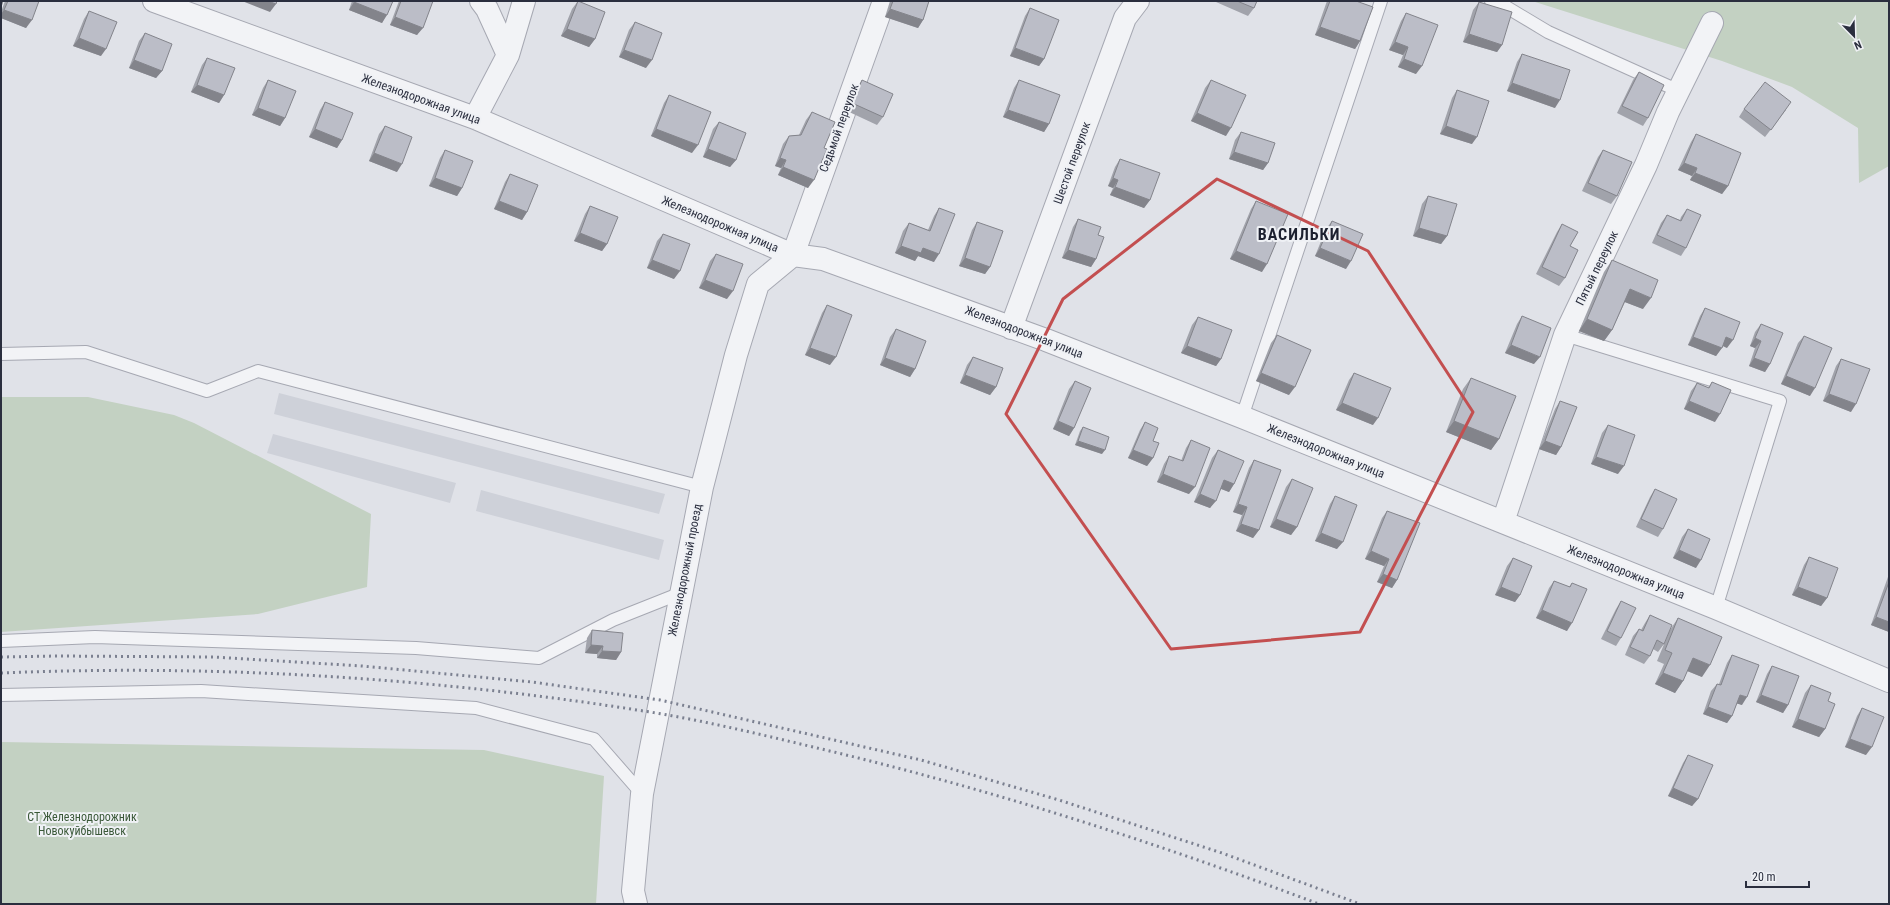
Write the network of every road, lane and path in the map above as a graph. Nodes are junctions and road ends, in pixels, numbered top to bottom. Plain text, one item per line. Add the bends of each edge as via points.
1 (154, 1) edge
2 (481, 1) edge
3 (524, 1) edge
4 (884, 1) edge
5 (1138, 1) edge
6 (1381, 1) edge
7 (1491, 1) edge
8 (1712, 23) dead end
9 (508, 55) junction
10 (1679, 91) junction
11 (475, 118) junction
12 (793, 256) junction
13 (1011, 328) junction
14 (1565, 335) junction
15 (1, 354) edge
16 (1242, 417) junction
17 (702, 487) junction
18 (1503, 522) junction
19 (681, 593) junction
20 (1716, 608) junction
21 (1, 641) edge
22 (1889, 682) edge
23 (1, 695) edge
24 (642, 794) junction
25 (636, 904) edge

1 - 11 street, Железнодорожная улица
2 - 9 street
3 - 9 street
4 - 12 street, Седьмой переулок
5 - 13 street, Шестой переулок via 1125,18
6 - 16 lane
7 - 10 lane via 1503,5 1548,32
8 - 10 street, Пятый переулок
9 - 11 street
10 - 14 street, Пятый переулок
11 - 12 street, Железнодорожная улица
12 - 13 street, Железнодорожная улица via 823,259
12 - 17 street, Железнодорожный проезд via 758,284 736,355
13 - 16 street, Железнодорожная улица
14 - 18 street, Пятый переулок
14 - 20 lane via 1780,402
15 - 17 lane via 86,352 207,391 258,371
16 - 18 street, Железнодорожная улица
17 - 19 street, Железнодорожный проезд
18 - 20 street, Железнодорожная улица
19 - 21 lane via 613,620 539,658 416,648 95,637
19 - 24 street, Железнодорожный проезд
20 - 22 street, Железнодорожная улица
23 - 24 lane via 201,691 476,708 594,739
24 - 25 street, Железнодорожный проезд via 632,891

